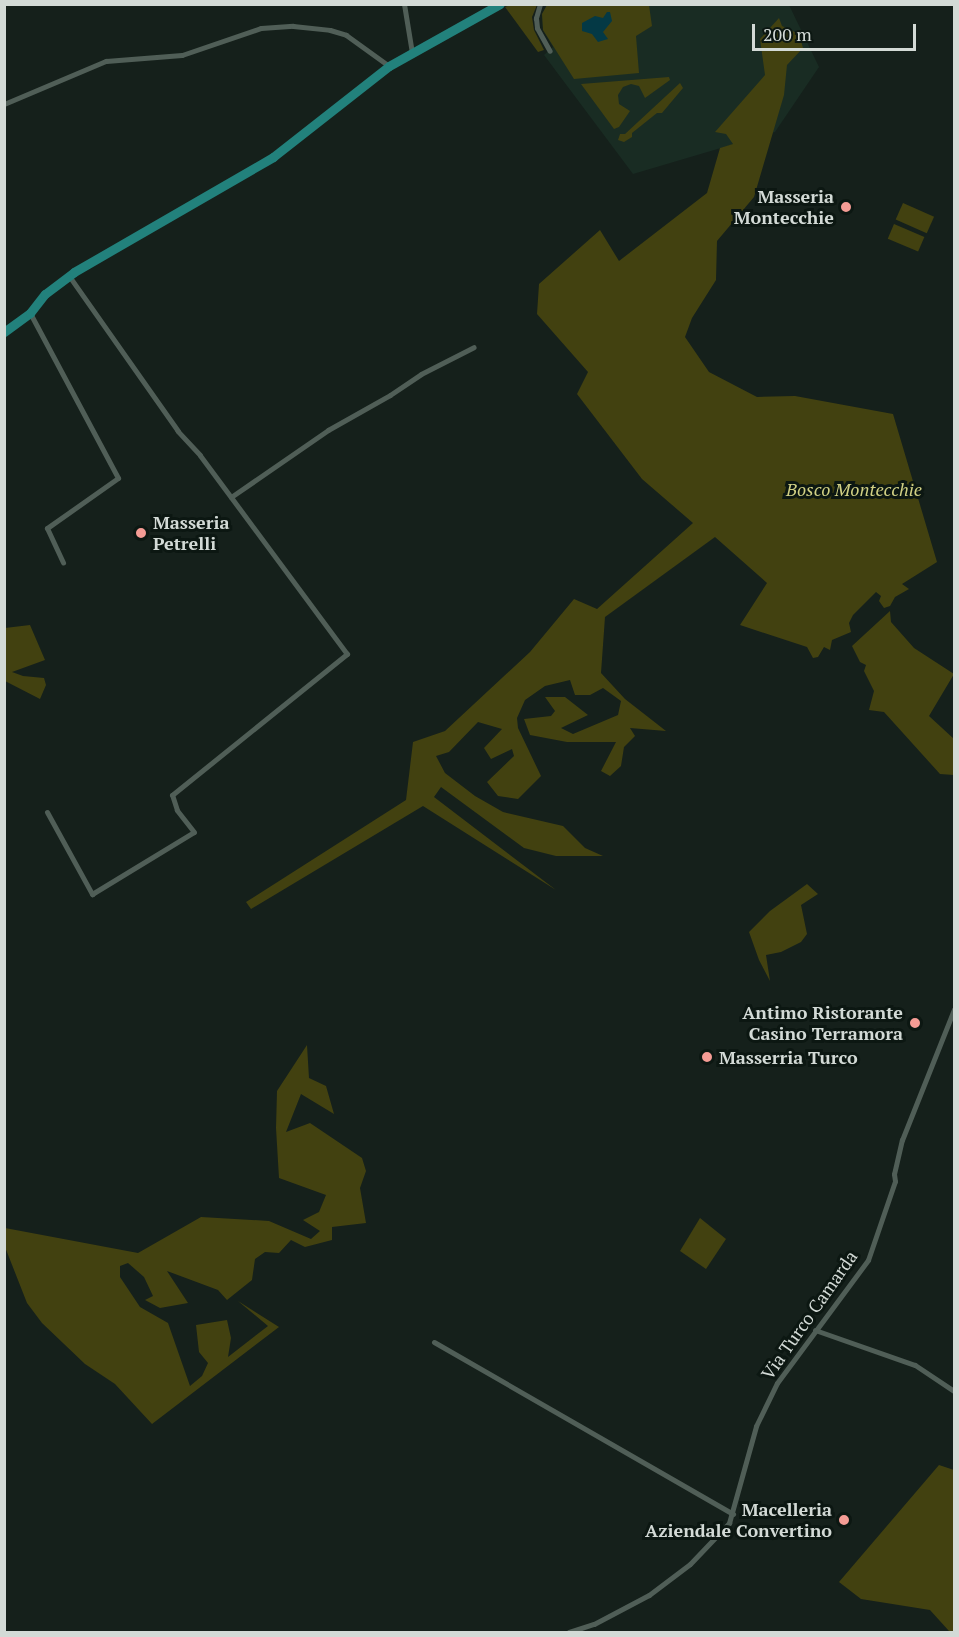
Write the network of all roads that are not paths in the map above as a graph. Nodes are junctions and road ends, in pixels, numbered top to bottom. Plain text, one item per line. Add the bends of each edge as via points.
1 (404, 4) edge
2 (500, 4) edge
3 (540, 4) edge
4 (550, 51) dead end
5 (412, 53) junction
6 (388, 66) junction
7 (4, 104) edge
8 (69, 276) junction
9 (30, 313) junction
10 (4, 332) edge
11 (474, 347) dead end
12 (231, 497) junction
13 (63, 562) dead end
14 (47, 812) dead end
15 (954, 1009) edge
16 (814, 1330) junction
17 (434, 1342) dead end
18 (954, 1391) edge
19 (733, 1514) junction
20 (569, 1632) edge

1 - 5 street
2 - 5 main road
3 - 4 street via 537,28
5 - 6 main road
6 - 7 street via 346,35 330,30 261,28 182,55 106,62
6 - 8 main road via 273,157
8 - 9 main road via 45,294
8 - 12 street via 178,431
9 - 10 main road
9 - 13 street via 118,478 47,528
11 - 12 street via 328,430
12 - 14 street via 346,654 172,795 177,810 194,832 92,894
15 - 16 street, Via Turco Camarda via 902,1140 895,1181 868,1260
16 - 18 street via 915,1365
16 - 19 street, Via Turco Camarda via 783,1373 756,1426
17 - 19 street
19 - 20 street, Via Turco Camarda via 690,1564 649,1595 594,1624

